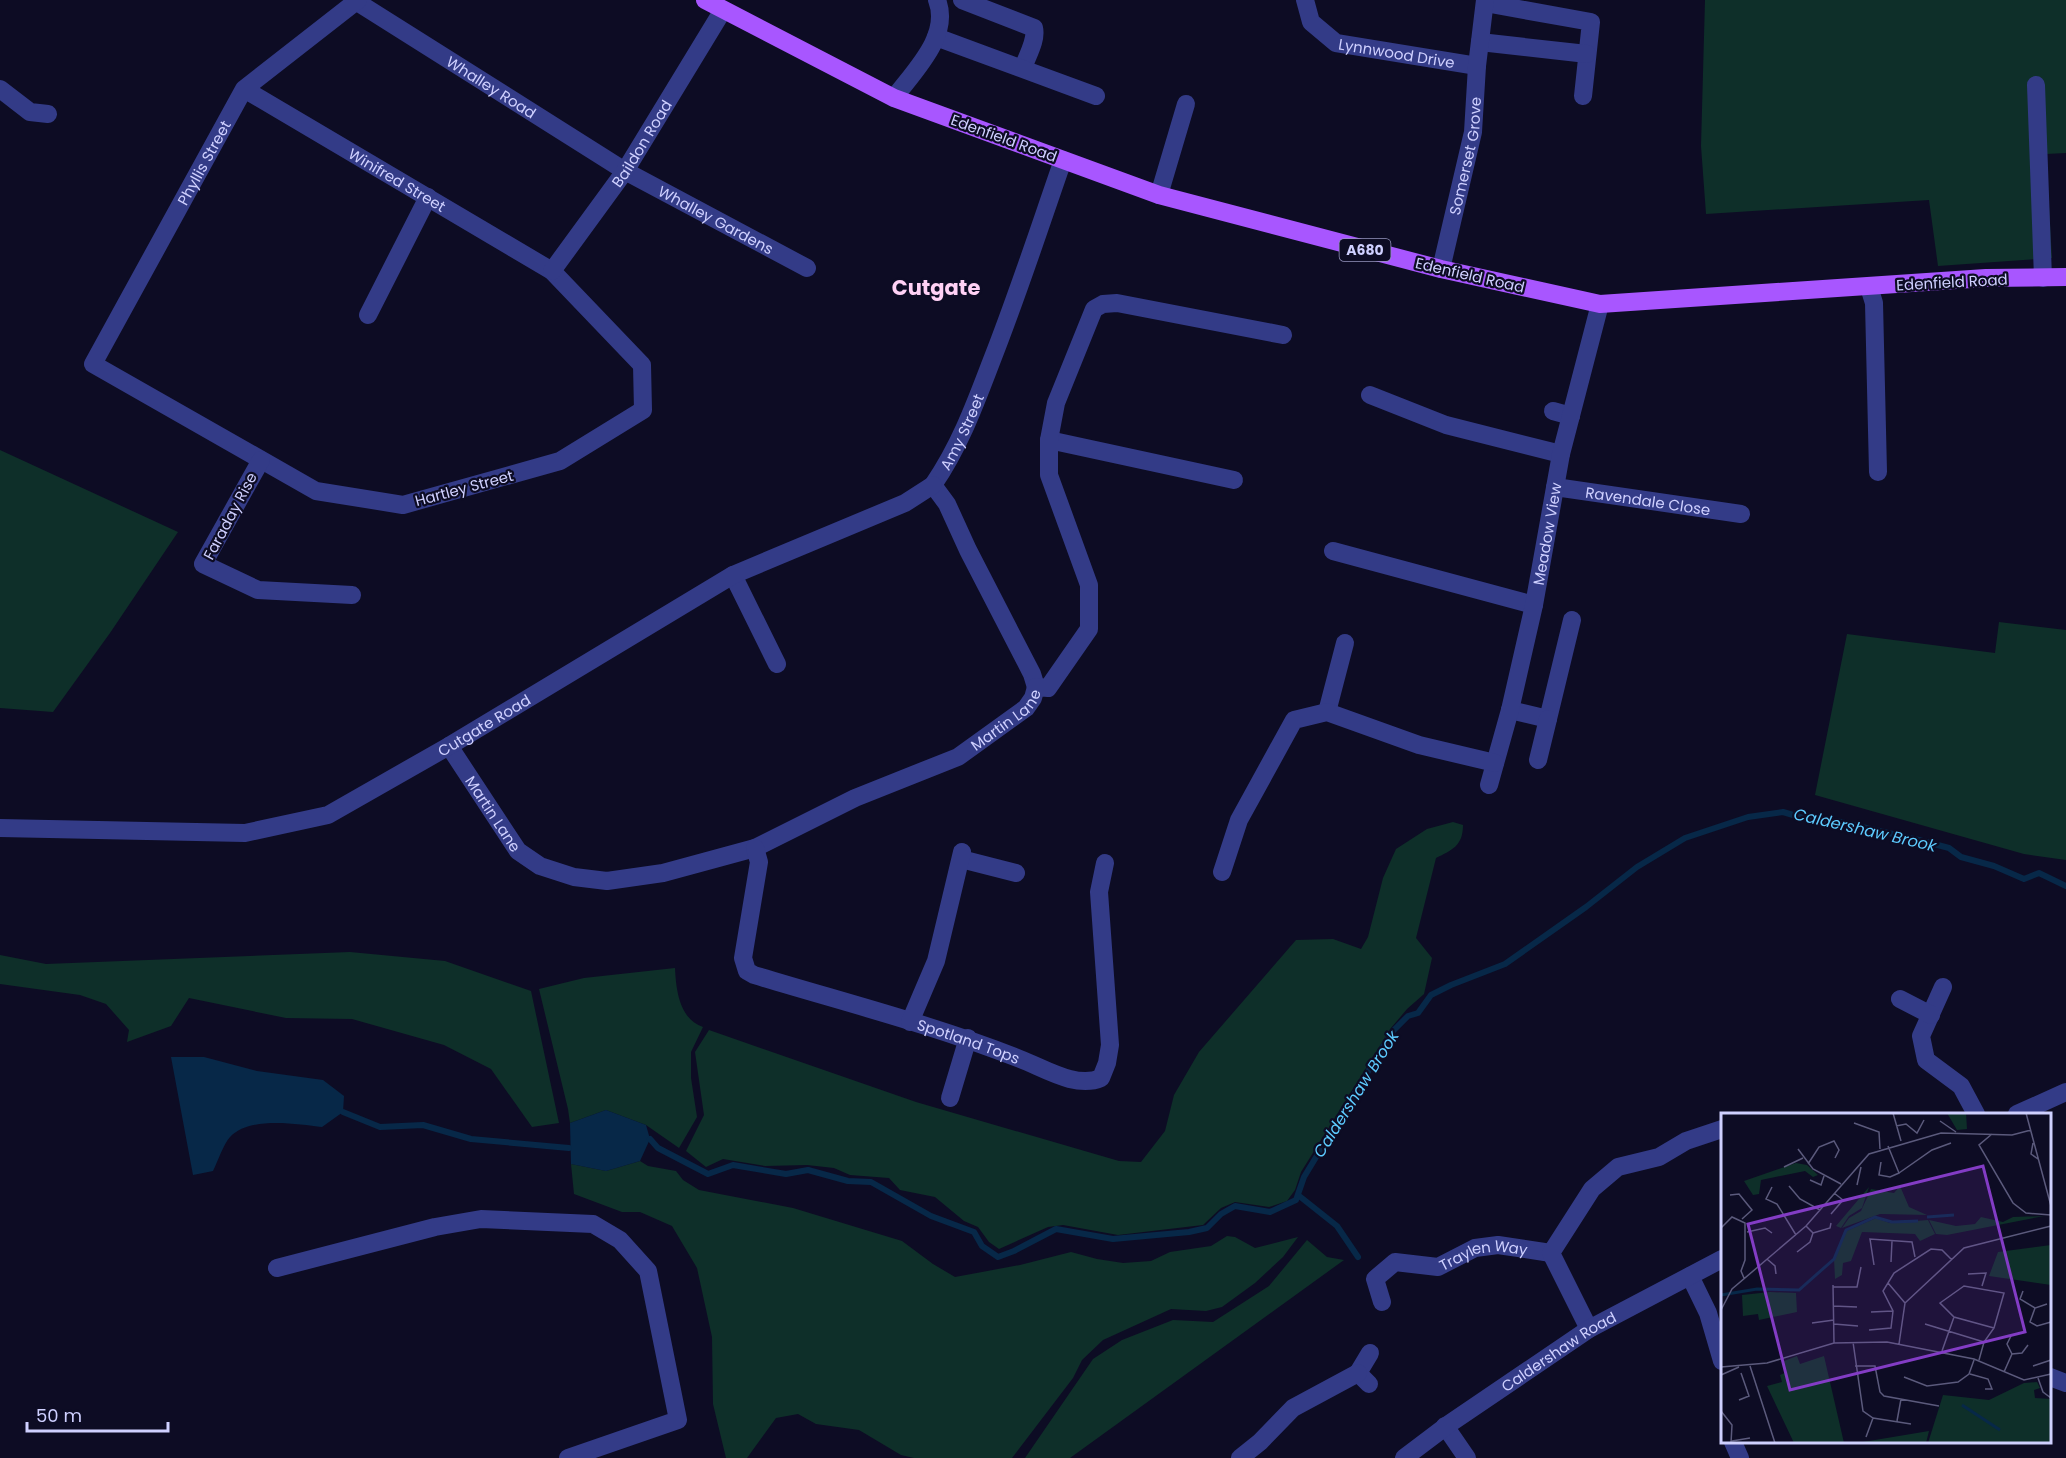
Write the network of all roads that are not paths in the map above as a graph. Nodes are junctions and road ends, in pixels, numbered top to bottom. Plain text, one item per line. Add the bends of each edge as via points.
1 (705, 0) edge
2 (937, 0) edge
3 (962, 0) edge
4 (1305, 0) edge
5 (358, 1) edge
6 (1485, 2) edge
7 (723, 10) junction
8 (936, 37) junction
9 (1480, 42) junction
10 (1587, 54) junction
11 (1477, 66) junction
12 (1023, 68) junction
13 (2036, 85) dead end
14 (0, 89) edge
15 (244, 89) junction
16 (1096, 96) dead end
17 (1582, 96) dead end
18 (894, 98) junction
19 (1186, 104) dead end
20 (48, 114) dead end
21 (1063, 160) junction
22 (625, 171) junction
23 (1159, 195) junction
24 (428, 197) junction
25 (807, 268) dead end
26 (1441, 269) junction
27 (552, 271) junction
28 (2066, 277) edge
29 (2043, 278) junction
30 (1869, 287) junction
31 (1600, 304) junction
32 (368, 315) dead end
33 (1283, 335) dead end
34 (93, 364) joint
35 (1370, 395) dead end
36 (1553, 411) dead end
37 (1571, 416) junction
38 (1049, 440) junction
39 (1561, 454) junction
40 (261, 460) junction
41 (1878, 472) dead end
42 (1234, 480) dead end
43 (933, 485) junction
44 (1555, 487) junction
45 (1742, 514) dead end
46 (1333, 551) dead end
47 (733, 575) junction
48 (352, 595) dead end
49 (1534, 605) junction
50 (1572, 620) dead end
51 (1345, 643) dead end
52 (777, 664) dead end
53 (1036, 687) junction
54 (1510, 710) junction
55 (1327, 712) junction
56 (1548, 719) junction
57 (449, 746) junction
58 (1538, 760) dead end
59 (1495, 763) junction
60 (1489, 785) dead end
61 (0, 828) edge
62 (755, 848) junction
63 (1105, 863) dead end
64 (1222, 872) dead end
65 (1016, 873) dead end
66 (1943, 987) dead end
67 (1900, 999) dead end
68 (1931, 1015) junction
69 (910, 1022) junction
70 (968, 1038) junction
71 (2066, 1092) edge
72 (950, 1098) dead end
73 (1975, 1113) edge
74 (2019, 1113) edge
75 (1721, 1129) edge
76 (1551, 1253) junction
77 (1721, 1260) edge
78 (277, 1268) dead end
79 (1690, 1276) junction
80 (1382, 1302) dead end
81 (1590, 1329) junction
82 (1370, 1353) dead end
83 (1721, 1358) edge
84 (2051, 1378) edge
85 (2066, 1383) edge
86 (1445, 1426) junction
87 (1733, 1443) edge
88 (568, 1458) edge
89 (1240, 1458) edge
90 (1404, 1458) edge
91 (1467, 1458) edge
92 (1740, 1458) edge

1 - 7 main road, Edenfield Road / A680
2 - 8 street via 941,17
3 - 12 street via 1034,28 1034,40
4 - 11 street, Lynnwood Drive via 1311,22 1336,43
5 - 15 street, Phyllis Street
5 - 22 street, Whalley Road
6 - 9 street, Somerset Grove
6 - 10 street via 1591,22
7 - 18 main road, Edenfield Road / A680
7 - 22 street, Baildon Road
8 - 12 street
8 - 18 street
9 - 10 street
9 - 11 street, Somerset Grove
10 - 17 street
11 - 26 street, Somerset Grove via 1473,132
12 - 16 street
13 - 29 street
14 - 20 street via 30,112
15 - 24 street, Winifred Street
15 - 34 street, Phyllis Street
18 - 21 main road, Edenfield Road / A680
19 - 23 street
21 - 23 main road, Edenfield Road / A680
21 - 43 street, Amy Street via 1008,321 965,429
22 - 25 street, Whalley Gardens
22 - 27 street, Baildon Road
23 - 26 main road, Edenfield Road / A680
24 - 27 street, Winifred Street
24 - 32 street
26 - 31 main road, Edenfield Road / A680
27 - 40 street, Hartley Street via 642,365 643,410 560,461 403,505 316,491
28 - 29 main road, Edenfield Road / A680
29 - 30 main road, Edenfield Road / A680
30 - 31 main road, Edenfield Road / A680
30 - 41 street via 1874,303
31 - 37 street, Meadow View
33 - 38 street, Martin Lane via 1117,303 1103,304 1094,309 1056,403
34 - 40 street, Hartley Street
35 - 39 street via 1446,425
36 - 37 street
37 - 39 street, Meadow View
38 - 42 street
38 - 53 street, Martin Lane via 1049,475 1089,585 1089,628 1048,688
39 - 44 street, Meadow View
40 - 48 street, Faraday Rise via 203,564 258,590
43 - 47 street, Cutgate Road via 905,502
43 - 53 street, Amy Street via 947,504
44 - 45 street, Ravendale Close
44 - 49 street, Meadow View
46 - 49 street
47 - 52 street
47 - 57 street, Cutgate Road
49 - 54 street, Meadow View
50 - 56 street
51 - 55 street
53 - 62 street, Martin Lane via 1026,708 958,758 855,798
54 - 56 street
54 - 59 street, Meadow View
55 - 59 street via 1419,745
55 - 64 street via 1294,720 1239,820
56 - 58 street
57 - 61 street, Cutgate Road via 328,815 246,833
57 - 62 street, Martin Lane via 518,851 540,866 574,877 607,881 663,873
59 - 60 street, Meadow View
62 - 69 street, Spotland Tops via 759,862 743,958 747,971
63 - 70 street, Spotland Tops via 1099,892 1110,1045 1101,1078 1091,1083 1071,1079
65 - 69 street via 962,855 936,961
66 - 68 street
67 - 68 street
68 - 73 street via 1921,1036 1926,1060 1961,1086
69 - 70 street, Spotland Tops
70 - 72 street
71 - 74 street
75 - 76 street via 1686,1141 1659,1157 1618,1167 1592,1189
76 - 80 street, Traylen Way via 1498,1245 1475,1248 1438,1267 1395,1262 1375,1279
76 - 81 street
77 - 79 street, Caldershaw Road
78 - 88 street via 481,1219 593,1224 620,1240 648,1271 678,1420
79 - 81 street, Caldershaw Road
79 - 83 street via 1708,1313
81 - 86 street, Caldershaw Road
82 - 89 street via 1364,1378 1293,1408
84 - 85 street
86 - 90 street, Caldershaw Road
86 - 91 street
87 - 92 street

